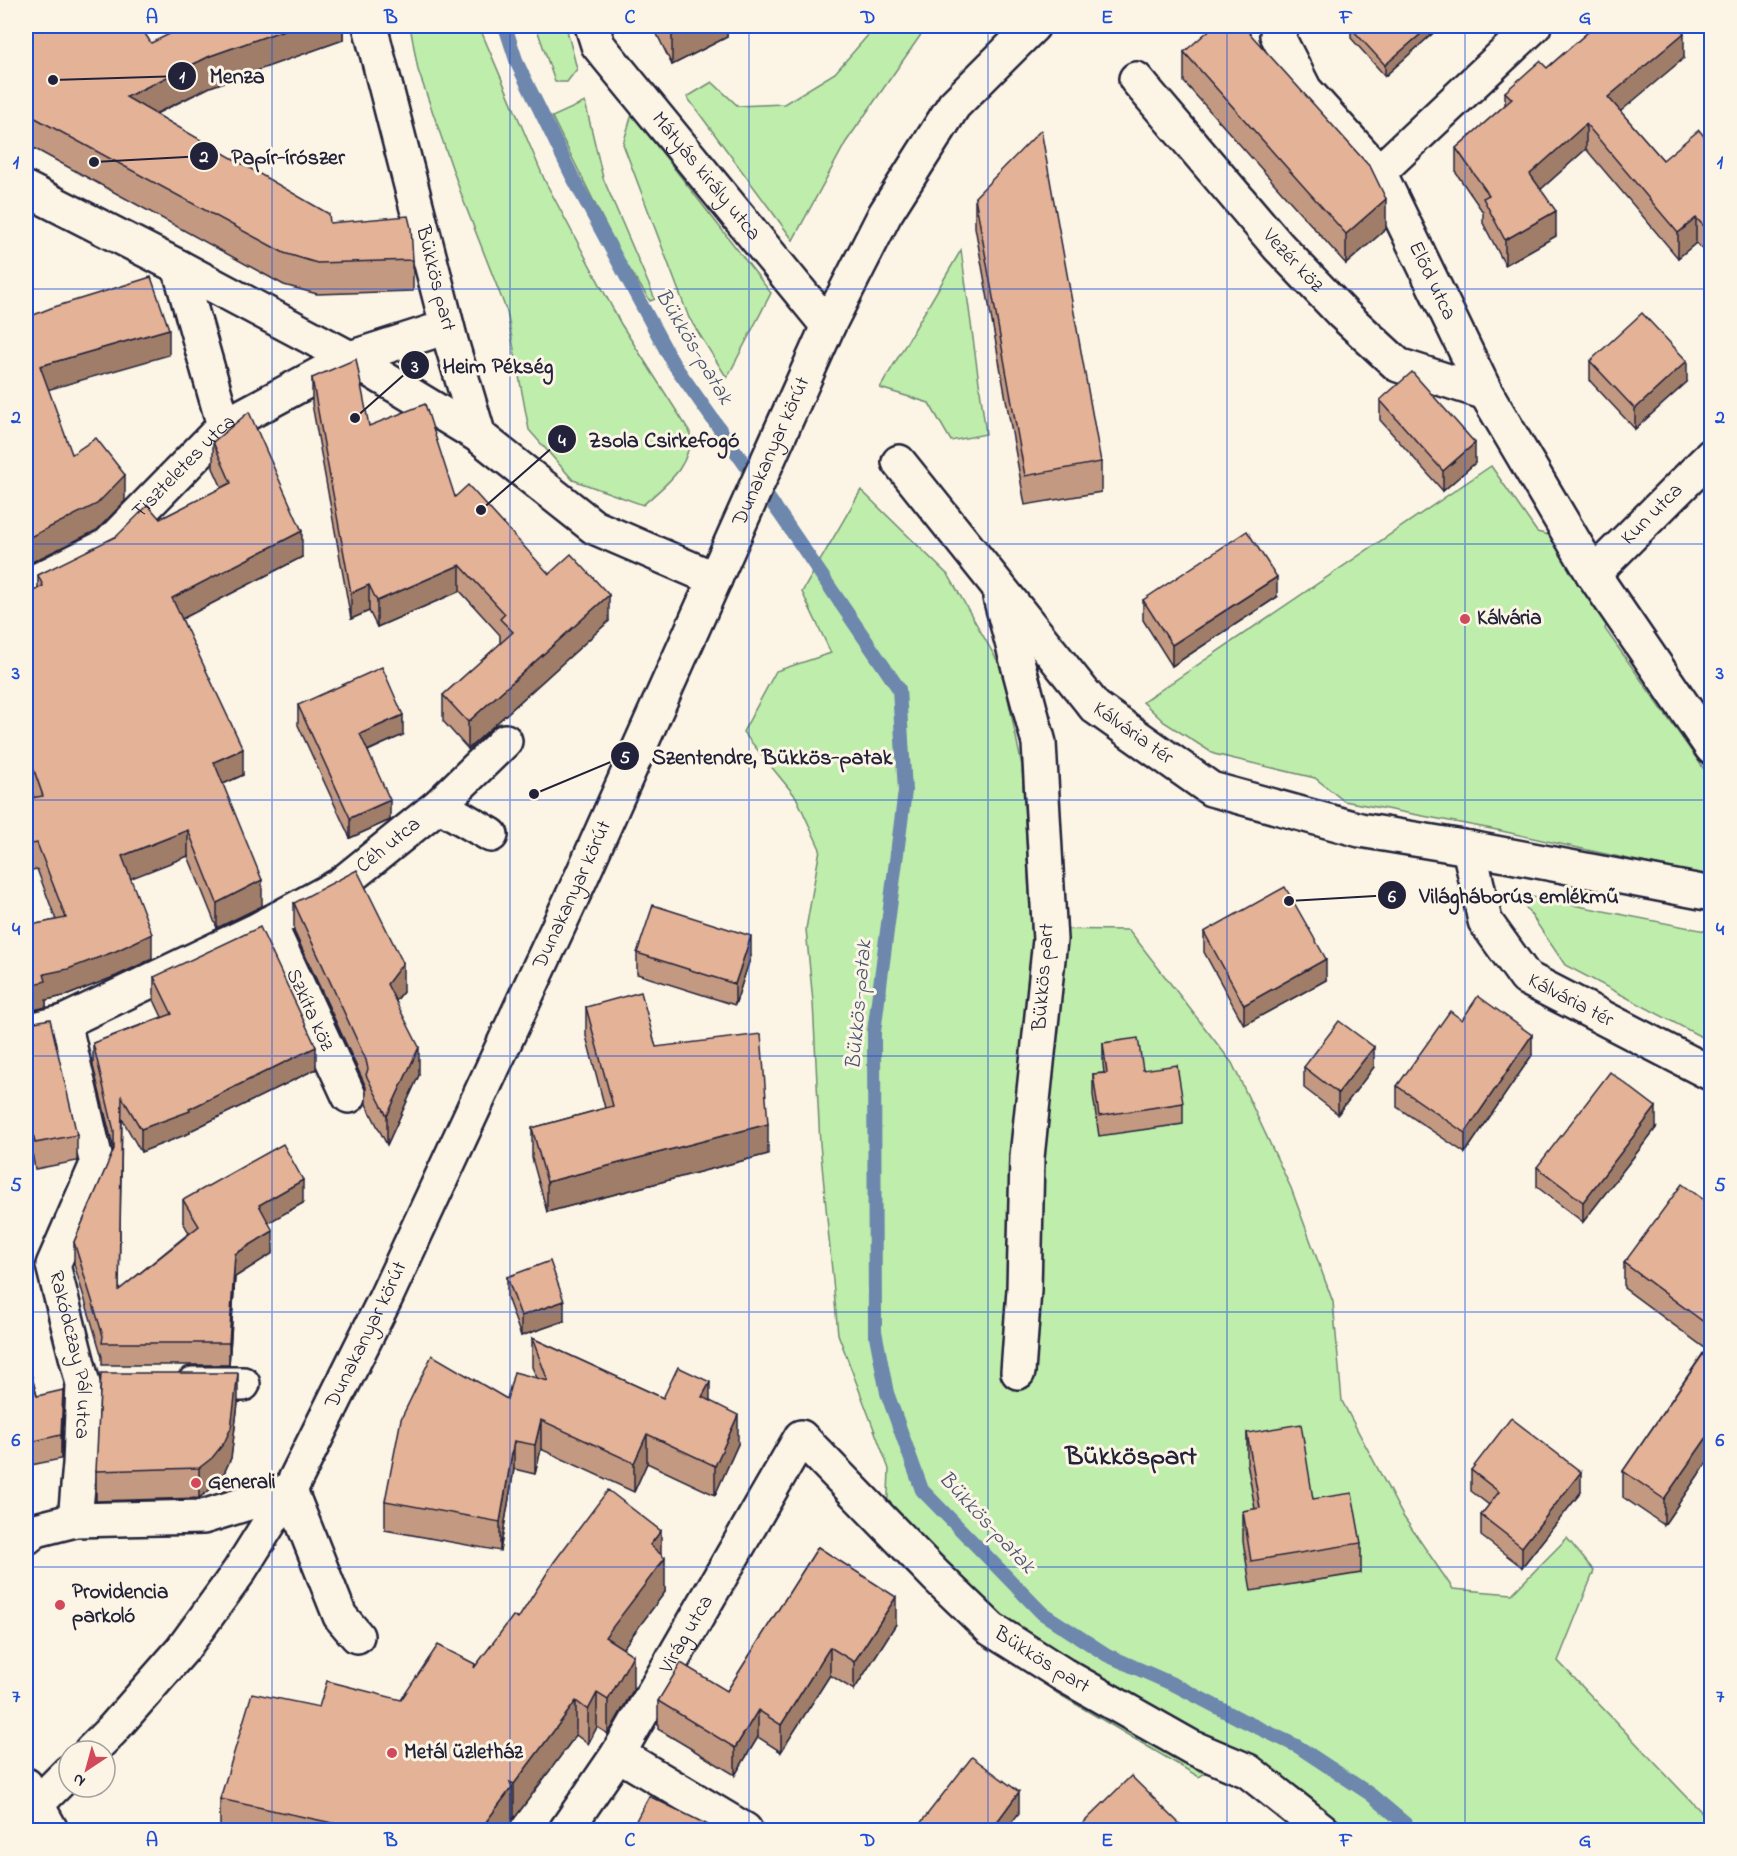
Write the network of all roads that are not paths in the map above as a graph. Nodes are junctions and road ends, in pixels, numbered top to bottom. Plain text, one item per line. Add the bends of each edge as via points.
1 (370, 26) edge
2 (1033, 26) edge
3 (1282, 26) edge
4 (1534, 26) edge
5 (595, 35) edge
6 (1136, 79) dead end
7 (1379, 172) junction
8 (26, 189) edge
9 (179, 267) junction
10 (828, 326) junction
11 (447, 327) junction
12 (350, 358) junction
13 (1486, 393) junction
14 (224, 426) junction
15 (479, 436) junction
16 (1712, 455) edge
17 (899, 462) dead end
18 (719, 568) junction
19 (1593, 574) junction
20 (26, 586) edge
21 (998, 587) junction
22 (505, 741) dead end
23 (1712, 748) edge
24 (439, 805) junction
25 (491, 835) dead end
26 (1469, 848) junction
27 (1712, 894) edge
28 (269, 923) junction
29 (64, 1022) junction
30 (26, 1031) edge
31 (1712, 1074) edge
32 (349, 1096) dead end
33 (1018, 1372) dead end
34 (165, 1383) edge
35 (243, 1384) dead end
36 (801, 1437) joint
37 (290, 1490) junction
38 (75, 1520) junction
39 (26, 1538) edge
40 (357, 1636) dead end
41 (103, 1739) edge
42 (618, 1754) junction
43 (57, 1785) edge
44 (35, 1808) edge
45 (566, 1830) edge
46 (745, 1830) edge
47 (1322, 1830) edge

1 - 11 street, Bükkös part
2 - 10 street, Dunakanyar körút via 954,105 885,214
3 - 7 street, Előd utca via 1277,35 1305,90
4 - 7 street
5 - 10 street, Mátyás király utca
6 - 13 street, Vezér köz via 1278,246 1398,365
7 - 13 street, Előd utca
8 - 9 street
9 - 12 street
9 - 14 street
10 - 18 street, Dunakanyar körút
11 - 12 street, Tiszteletes utca
11 - 15 street, Bükkös part
12 - 14 street, Tiszteletes utca
12 - 15 street
13 - 19 street, Előd utca
14 - 20 street, Tiszteletes utca via 108,545
15 - 18 street via 594,527
16 - 19 street, Kun utca
17 - 21 street, Kálvária tér
18 - 37 street, Dunakanyar körút via 581,878 390,1288
19 - 23 street
21 - 26 street, Kálvária tér via 1095,707 1211,789 1360,830
21 - 33 street, Bükkös part via 1039,743 1050,940 1027,1157
22 - 24 street, Céh utca
24 - 25 street
24 - 28 street, Céh utca via 340,885
26 - 27 street, Kálvária tér
26 - 31 street, Kálvária tér via 1485,921 1526,978
28 - 29 street, Céh utca
28 - 32 street, Szkíta köz
29 - 30 street, Céh utca
29 - 38 street, Rakódczay Pál utca via 97,1164 53,1265 95,1384 80,1464
34 - 35 street
36 - 42 street, Virág utca
36 - 47 street, Bükkös part via 991,1629 1191,1747 1248,1771
37 - 38 street via 203,1517
37 - 40 street via 340,1616
37 - 41 street, Dunakanyar körút via 238,1573 182,1650
38 - 39 street via 36,1530
42 - 45 street, Virág utca
42 - 46 street
43 - 44 street

